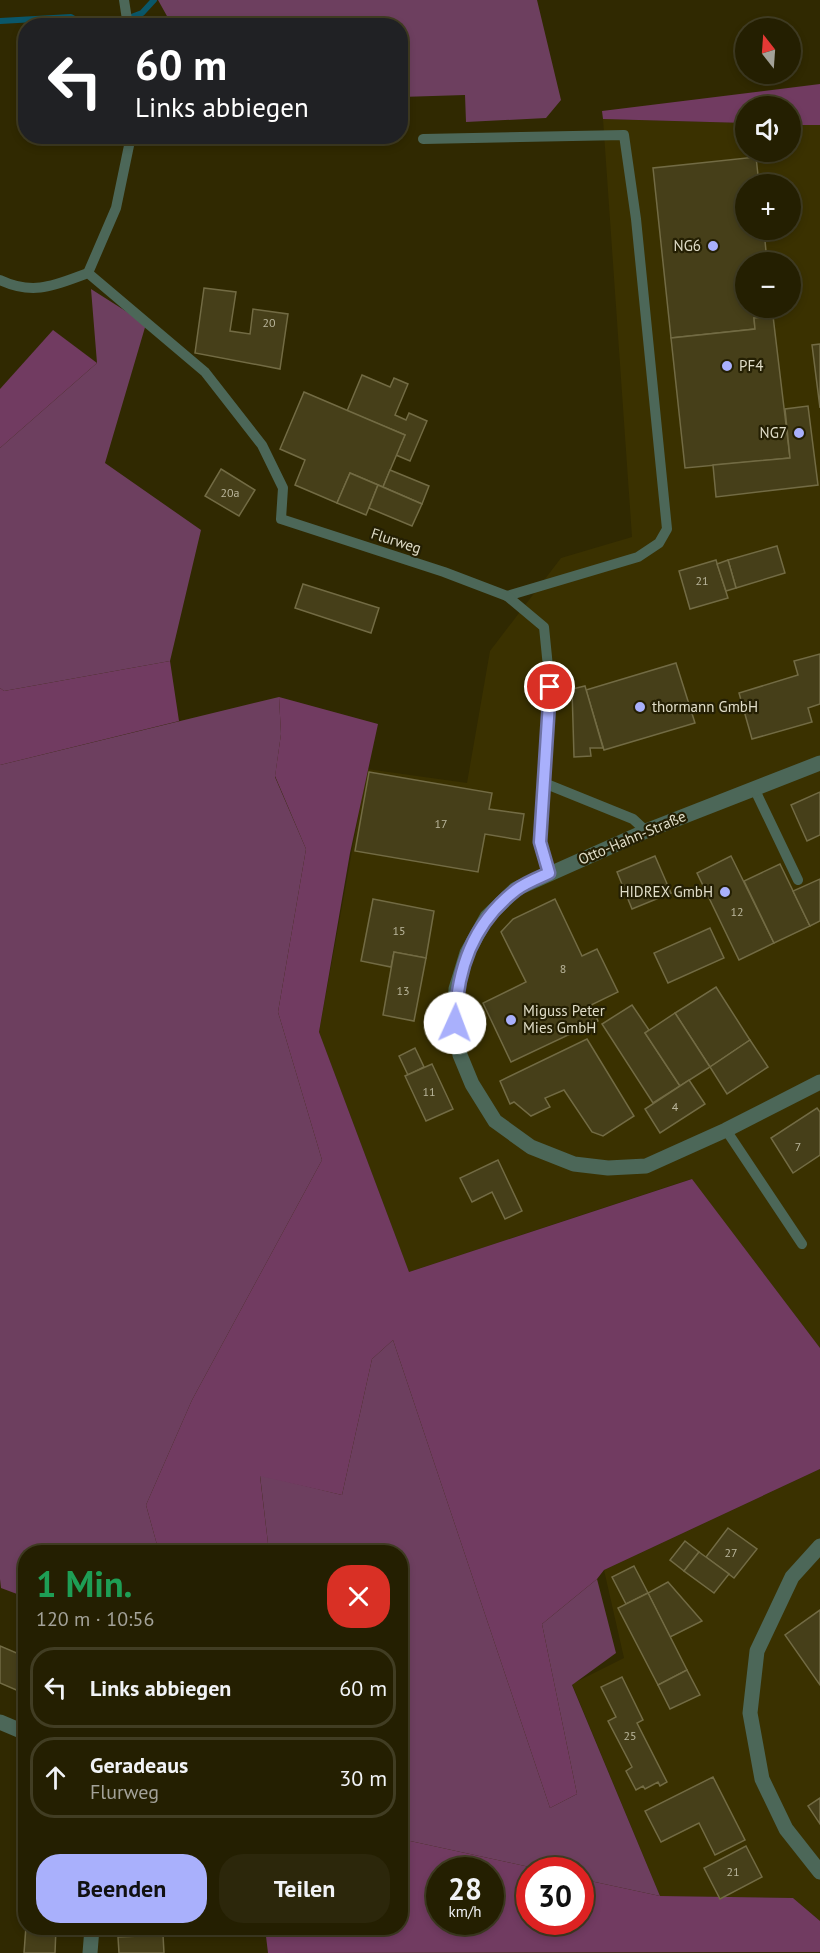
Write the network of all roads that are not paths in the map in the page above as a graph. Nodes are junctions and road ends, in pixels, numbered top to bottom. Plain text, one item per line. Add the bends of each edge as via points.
1 (125, 2) edge
2 (127, 18) edge
3 (423, 139) dead end
4 (129, 144) edge
5 (88, 273) junction
6 (0, 280) edge
7 (507, 596) junction
8 (820, 763) edge
9 (544, 783) junction
10 (754, 788) junction
11 (646, 831) junction
12 (549, 873) junction
13 (798, 880) dead end
14 (820, 1082) edge
15 (726, 1130) junction
16 (802, 1244) dead end
17 (820, 1546) edge
18 (0, 1722) edge
19 (18, 1730) edge
20 (820, 1872) edge
21 (91, 1935) edge
22 (90, 1953) edge

1 - 2 lane
3 - 7 lane via 624,135 667,529 659,543 638,557
4 - 5 lane via 116,208
5 - 6 lane via 50,287 27,289
5 - 7 lane, Flurweg via 205,372 227,399 262,445 283,488 281,519
7 - 9 lane, Flurweg via 544,627 550,687
8 - 10 street, Otto-Hahn-Straße
9 - 11 lane via 633,819
9 - 12 lane, Flurweg via 540,842
10 - 11 street, Otto-Hahn-Straße
10 - 13 lane
11 - 12 street, Otto-Hahn-Straße
12 - 15 street, Otto-Hahn-Straße via 516,889 488,918 466,953 456,989 455,1023 460,1055 495,1121 531,1147 574,1164 608,1168 646,1166
14 - 15 street, Otto-Hahn-Straße
15 - 16 lane
17 - 20 street via 792,1577 757,1651 750,1713 762,1779 786,1828
18 - 19 street
21 - 22 street

